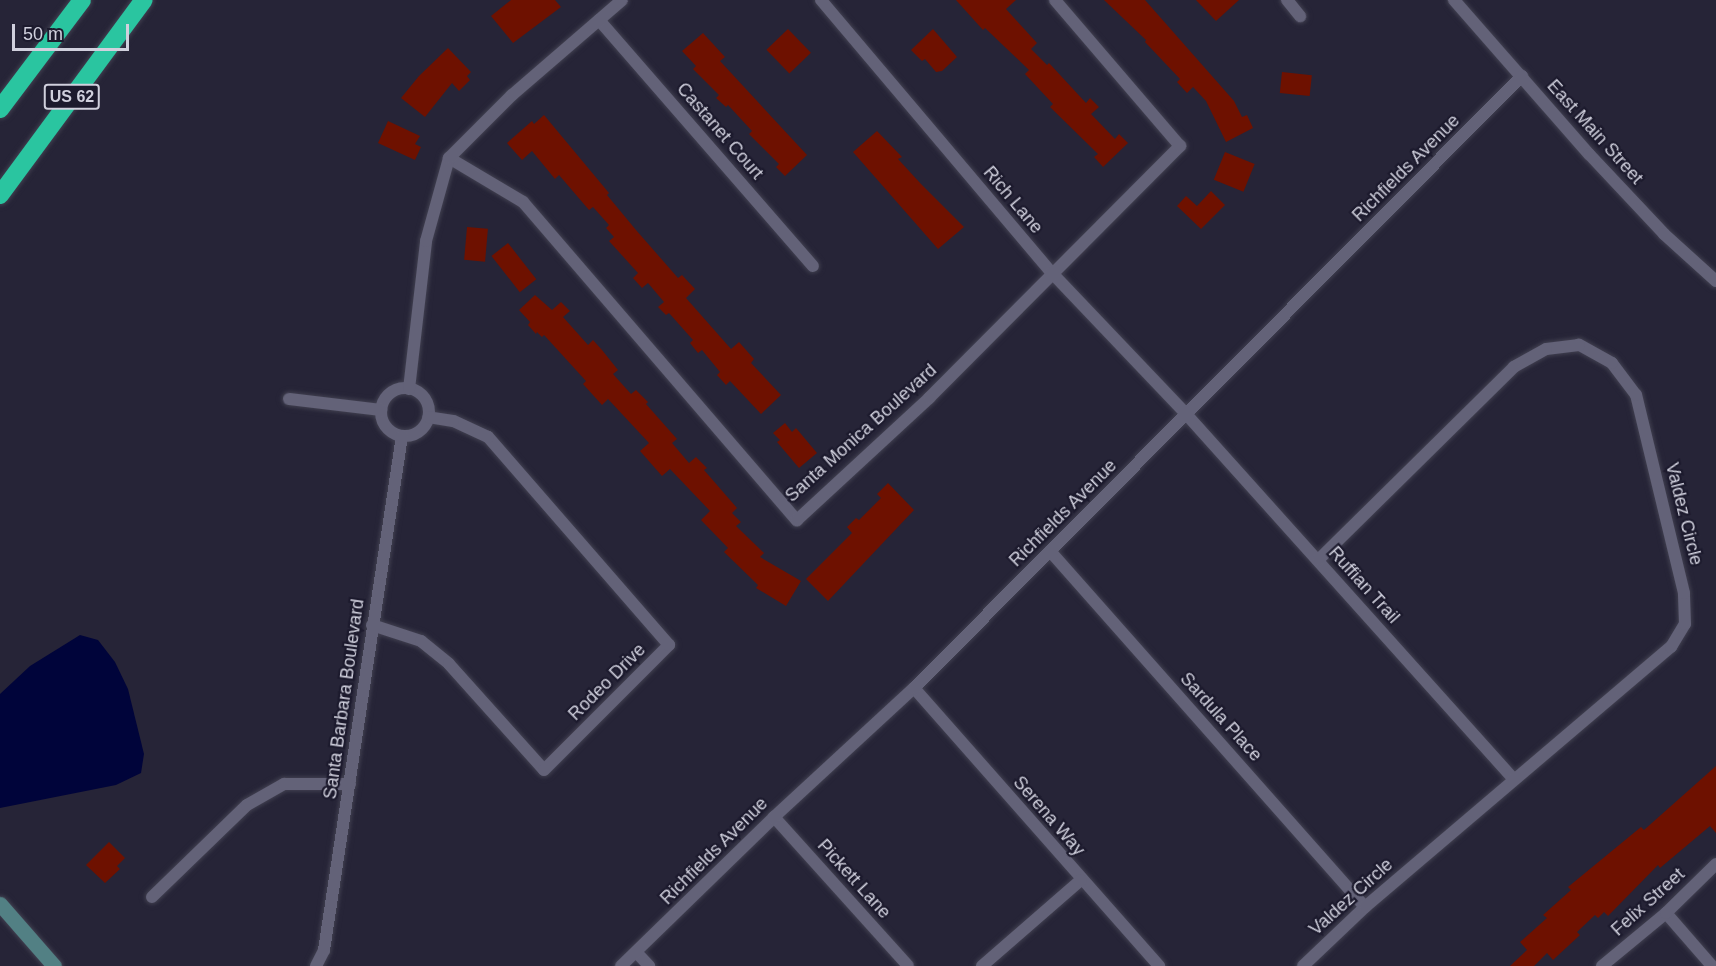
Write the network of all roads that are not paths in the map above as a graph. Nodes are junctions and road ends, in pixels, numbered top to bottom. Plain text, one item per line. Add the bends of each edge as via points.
1 (82, 0) edge
2 (144, 0) edge
3 (622, 0) edge
4 (821, 0) edge
5 (1287, 0) edge
6 (1454, 0) edge
7 (1059, 1) edge
8 (1300, 16) dead end
9 (599, 20) junction
10 (1522, 76) junction
11 (0, 109) edge
12 (449, 158) junction
13 (0, 195) edge
14 (813, 266) dead end
15 (1052, 273) junction
16 (1716, 281) edge
17 (409, 389) junction
18 (289, 399) dead end
19 (381, 410) junction
20 (1187, 415) junction
21 (428, 417) junction
22 (402, 436) junction
23 (1050, 551) junction
24 (1318, 560) junction
25 (372, 625) junction
26 (914, 688) junction
27 (1514, 779) junction
28 (350, 784) junction
29 (774, 817) junction
30 (1716, 864) edge
31 (1082, 880) junction
32 (152, 897) dead end
33 (0, 904) edge
34 (1365, 907) junction
35 (1666, 913) junction
36 (637, 953) junction
37 (54, 966) edge
38 (316, 966) edge
39 (621, 966) edge
40 (649, 966) edge
41 (908, 966) edge
42 (982, 966) edge
43 (1159, 966) edge
44 (1303, 966) edge
45 (1602, 966) edge
46 (1712, 966) edge

1 - 11 highway, US 62
2 - 13 highway, US 62
3 - 9 street
4 - 15 street, Rich Lane
5 - 8 street
6 - 10 street, East Main Street
7 - 15 street, Santa Monica Boulevard via 1180,146
9 - 12 street via 512,95
9 - 14 street, Castanet Court
10 - 16 street, East Main Street via 1630,197
10 - 20 street, Richfields Avenue
12 - 15 street, Santa Monica Boulevard via 523,202 797,520 929,398
12 - 17 street via 426,241
15 - 20 street, Rich Lane
17 - 19 street via 391,393
17 - 21 street via 427,402
18 - 19 street
19 - 22 street via 384,424
20 - 23 street, Richfields Avenue
20 - 24 street, Ruffian Trail
21 - 22 street via 416,434
21 - 25 street, Rodeo Drive via 453,422 488,437 669,645 544,770 442,658 421,641
22 - 25 street, Santa Barbara Boulevard
23 - 26 street, Richfields Avenue
23 - 34 street, Sardula Place
24 - 27 street, Ruffian Trail
24 - 27 street, Valdez Circle via 1514,367 1546,349 1579,345 1612,363 1636,395 1684,593 1685,624 1671,647
25 - 28 street, Santa Barbara Boulevard
26 - 29 street, Richfields Avenue
26 - 31 street, Serena Way
27 - 34 street, Valdez Circle
28 - 32 street via 284,784 247,805
28 - 38 street, Santa Barbara Boulevard via 324,950
29 - 36 street, Richfields Avenue
29 - 41 street, Pickett Lane
30 - 35 street, Felix Street
31 - 42 street
31 - 43 street, Serena Way
33 - 37 street
34 - 44 street, Valdez Circle
35 - 45 street, Felix Street
35 - 46 street
36 - 39 street, Richfields Avenue
36 - 40 street

